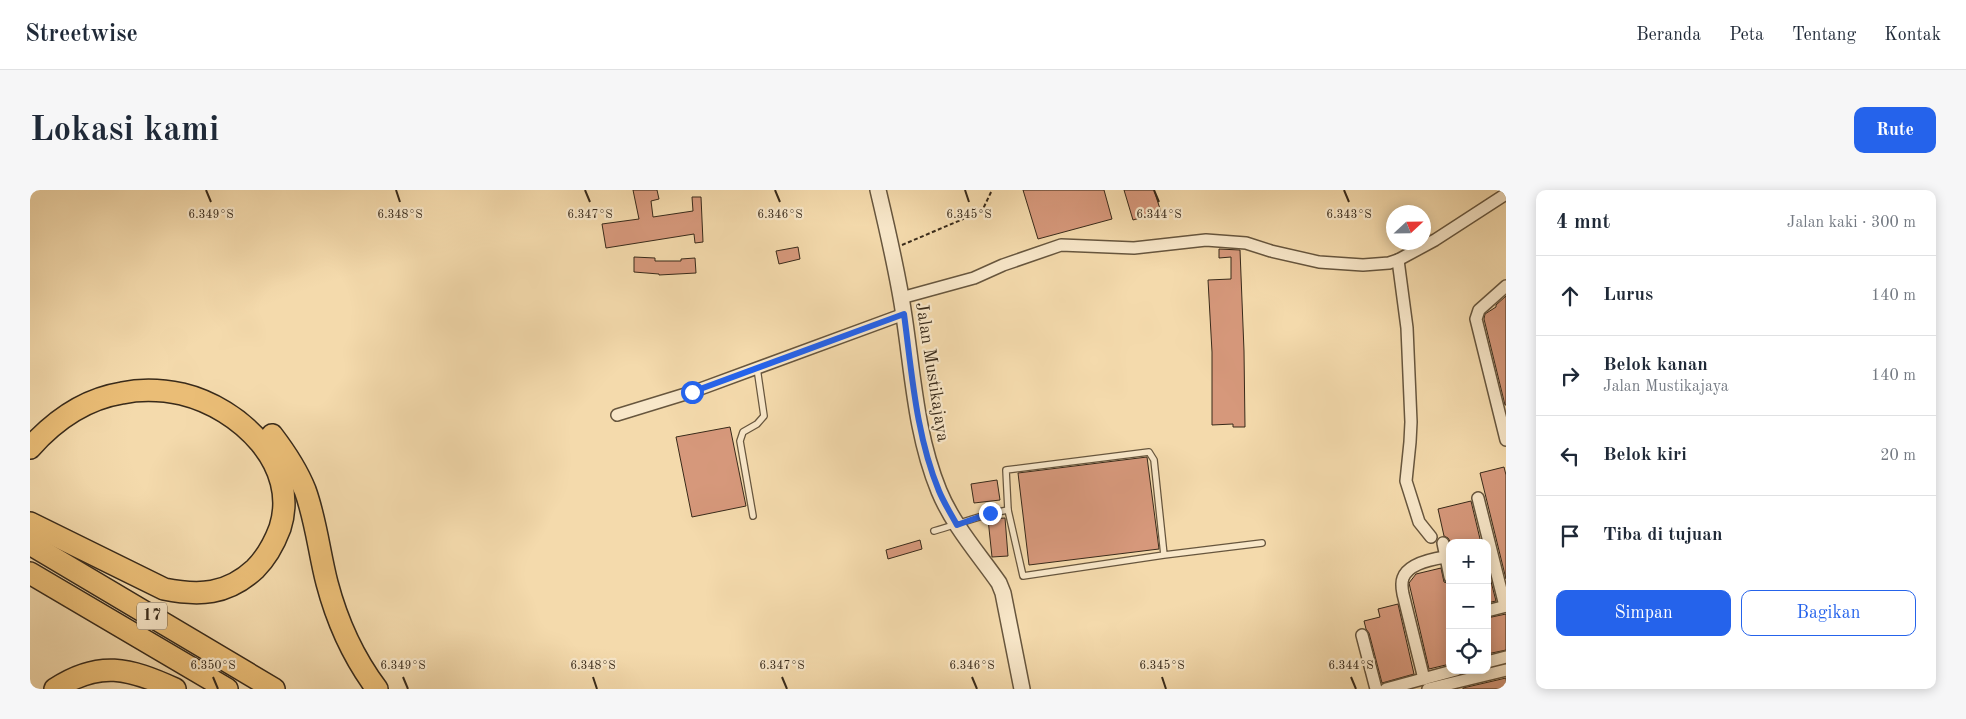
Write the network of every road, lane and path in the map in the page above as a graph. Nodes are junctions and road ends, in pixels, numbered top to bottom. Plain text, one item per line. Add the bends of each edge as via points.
1 (878, 190) edge
2 (992, 190) edge
3 (1506, 194) edge
4 (910, 242) dead end
5 (1398, 260) junction
6 (1506, 286) edge
7 (901, 298) junction
8 (904, 314) junction
9 (757, 368) junction
10 (617, 416) dead end
11 (30, 429) edge
12 (1506, 440) edge
13 (30, 448) edge
14 (1478, 498) dead end
15 (1008, 510) junction
16 (753, 516) dead end
17 (30, 522) edge
18 (957, 525) junction
19 (934, 531) dead end
20 (1431, 537) dead end
21 (1262, 543) dead end
22 (1442, 543) dead end
23 (30, 544) edge
24 (1164, 555) junction
25 (1445, 557) junction
26 (1446, 561) edge
27 (30, 573) edge
28 (1505, 606) edge
29 (1491, 610) edge
30 (1362, 635) dead end
31 (1506, 657) edge
32 (1491, 661) edge
33 (1506, 670) edge
34 (1447, 674) edge
35 (1475, 679) edge
36 (1426, 684) edge
37 (55, 689) edge
38 (175, 689) edge
39 (227, 689) edge
40 (274, 689) edge
41 (377, 689) edge
42 (1022, 689) edge
43 (1376, 689) edge
44 (1386, 689) edge

1 - 7 street, Jalan Mustikajaya
2 - 4 path via 982,211
3 - 5 street via 1447,233
5 - 7 street via 1363,265 1319,262 1246,243 1206,240 1134,248 1061,245 974,278
5 - 20 street via 1407,328 1410,442 1406,481 1419,522
6 - 12 street via 1479,310 1476,318
7 - 8 street, Jalan Mustikajaya
8 - 9 street
8 - 18 street, Jalan Mustikajaya via 916,411 928,459 939,491
9 - 10 street
9 - 16 lane via 764,416 743,432 740,441
11 - 41 highway via 62,402 89,388 120,380 156,377 187,383 220,394 244,409 266,427 295,468 305,489 336,611 363,670
13 - 17 highway via 66,415 92,401 122,393 154,390 183,394 234,418 254,436 273,460 284,497 283,517 265,559 247,577 210,593 187,594 164,589
14 - 28 street
15 - 18 lane
15 - 24 lane via 1023,576
15 - 24 lane via 1005,473 1008,468 1149,452 1154,460
18 - 19 lane
18 - 42 street, Jalan Mustikajaya via 1003,593
21 - 24 lane
22 - 25 street
23 - 40 highway, 17
25 - 26 street
25 - 36 street via 1412,569 1402,583
27 - 39 highway, 17
28 - 29 street
30 - 43 street
31 - 32 street
33 - 35 street
34 - 36 street
35 - 36 street
36 - 44 street
37 - 38 highway via 81,675 123,670

